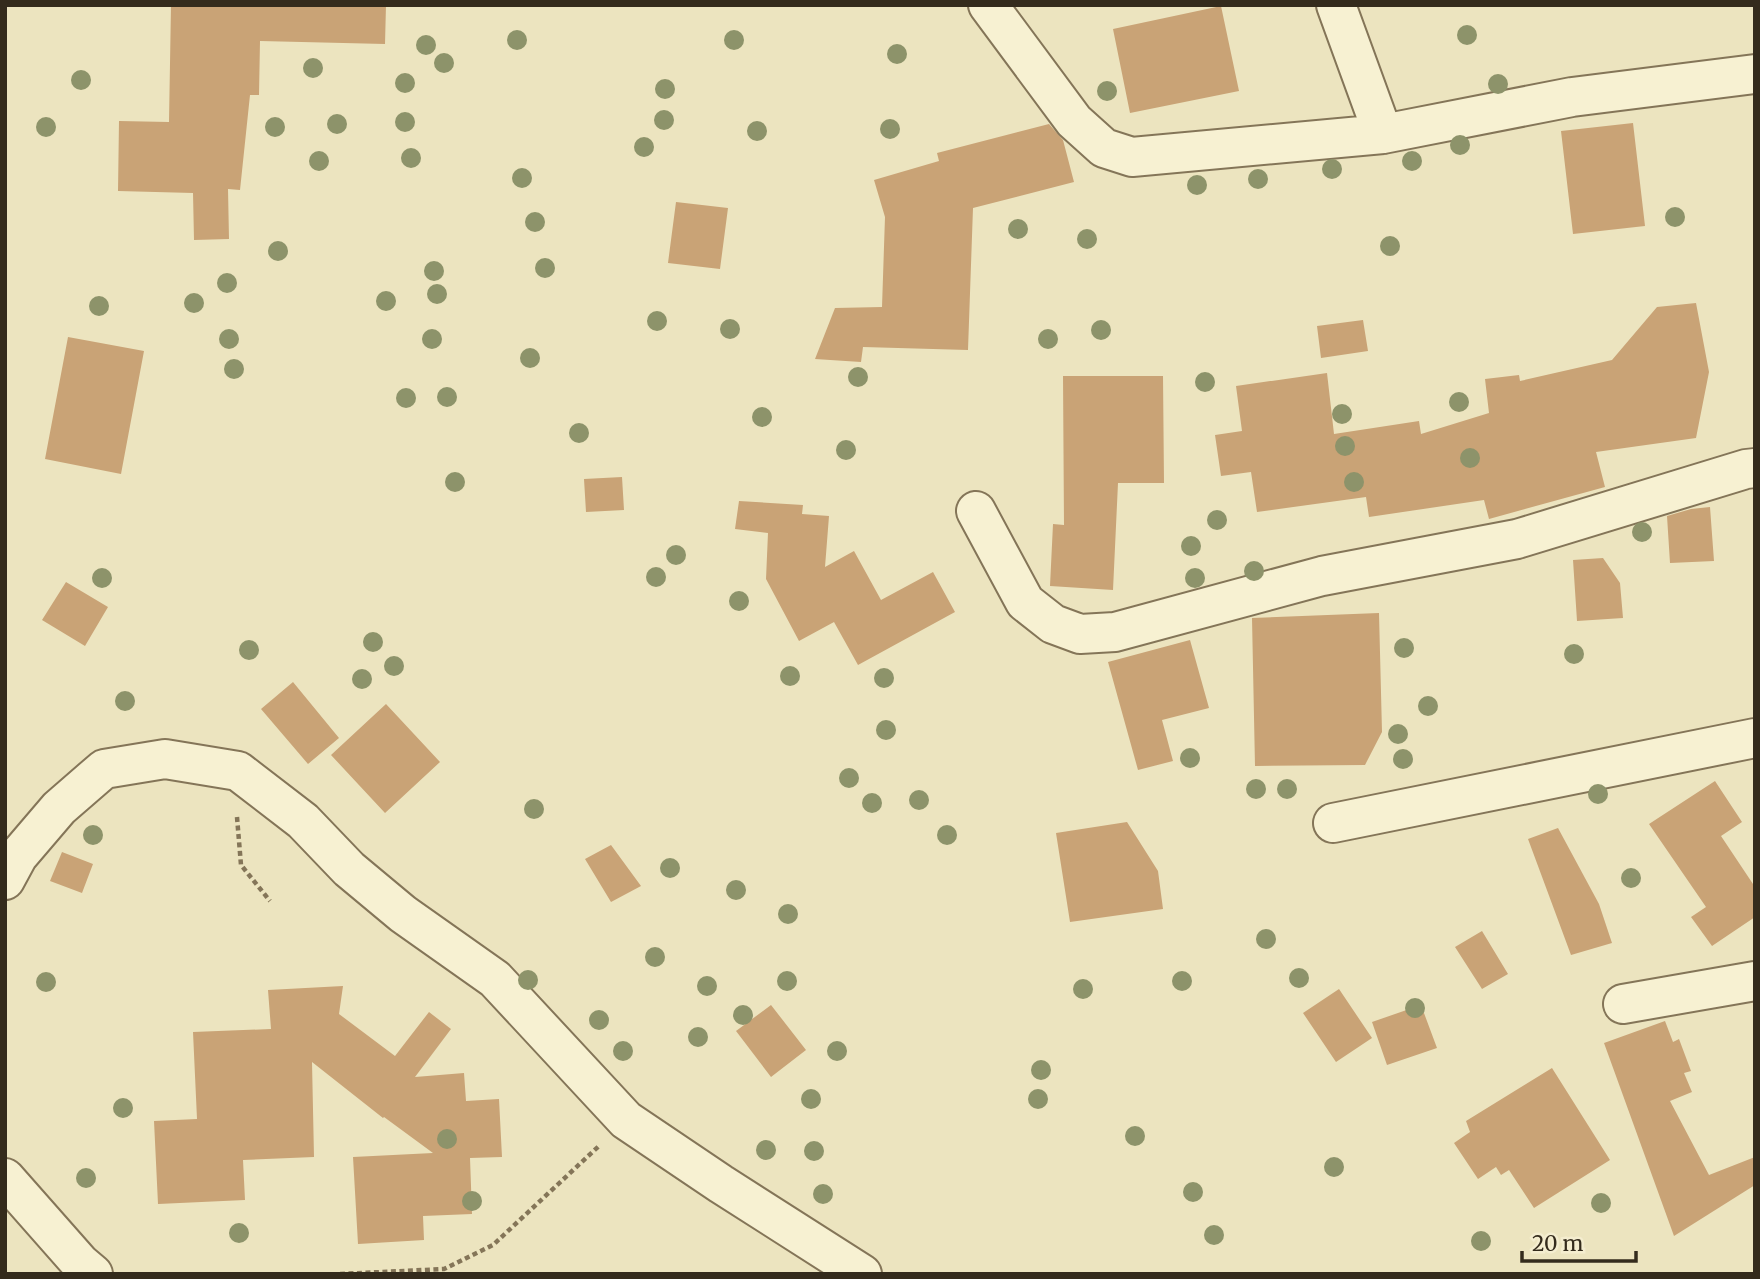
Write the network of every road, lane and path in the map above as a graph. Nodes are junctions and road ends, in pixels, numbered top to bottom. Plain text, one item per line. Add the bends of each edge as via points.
1 (988, 5) edge
2 (1336, 5) edge
3 (1755, 75) edge
4 (1383, 134) junction
5 (1755, 468) edge
6 (976, 511) dead end
7 (1755, 738) edge
8 (238, 771) junction
9 (1333, 823) dead end
10 (5, 880) edge
11 (270, 901) dead end
12 (1755, 981) edge
13 (1623, 1004) dead end
14 (626, 1120) junction
15 (5, 1178) edge
16 (93, 1274) edge
17 (340, 1274) edge
18 (862, 1274) edge

1 - 4 street via 1073,121 1104,148 1132,157
2 - 4 street
3 - 4 street via 1572,97
5 - 6 street via 1517,539 1322,576 1115,632 1080,634 1053,624 1025,602
7 - 9 street
8 - 10 street via 165,759 104,769 59,807 18,856
8 - 11 path via 241,865
8 - 14 street via 303,821 349,869 403,914 495,979
12 - 13 street
14 - 17 path via 493,1245 444,1269
14 - 18 street
15 - 16 street

